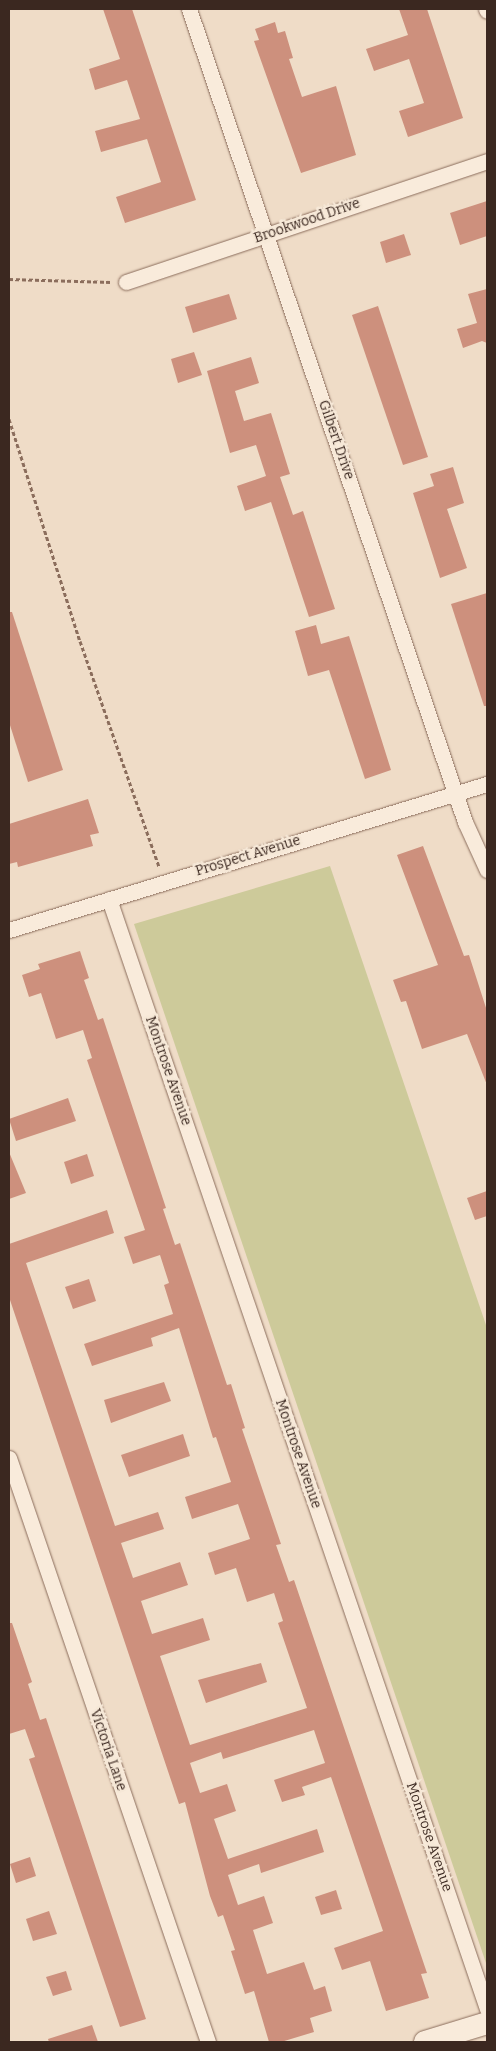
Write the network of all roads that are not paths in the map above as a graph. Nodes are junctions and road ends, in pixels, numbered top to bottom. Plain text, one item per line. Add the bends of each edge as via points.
1 (189, 9) edge
2 (487, 161) edge
3 (266, 235) junction
4 (126, 282) road end
5 (487, 784) edge
6 (456, 793) junction
7 (487, 870) edge
8 (110, 899) junction
9 (9, 930) edge
10 (9, 1458) edge
11 (487, 2009) edge
12 (487, 2023) edge
13 (208, 2042) edge
14 (425, 2042) edge

1 - 3 street, Gilbert Drive
2 - 3 street, Brookwood Drive
3 - 4 street, Brookwood Drive
3 - 6 street, Gilbert Drive
5 - 6 street, Prospect Avenue
6 - 7 street, Gilbert Drive
6 - 8 street, Prospect Avenue
8 - 9 street, Prospect Avenue
8 - 11 street, Montrose Avenue
10 - 13 street, Victoria Lane
12 - 14 street

